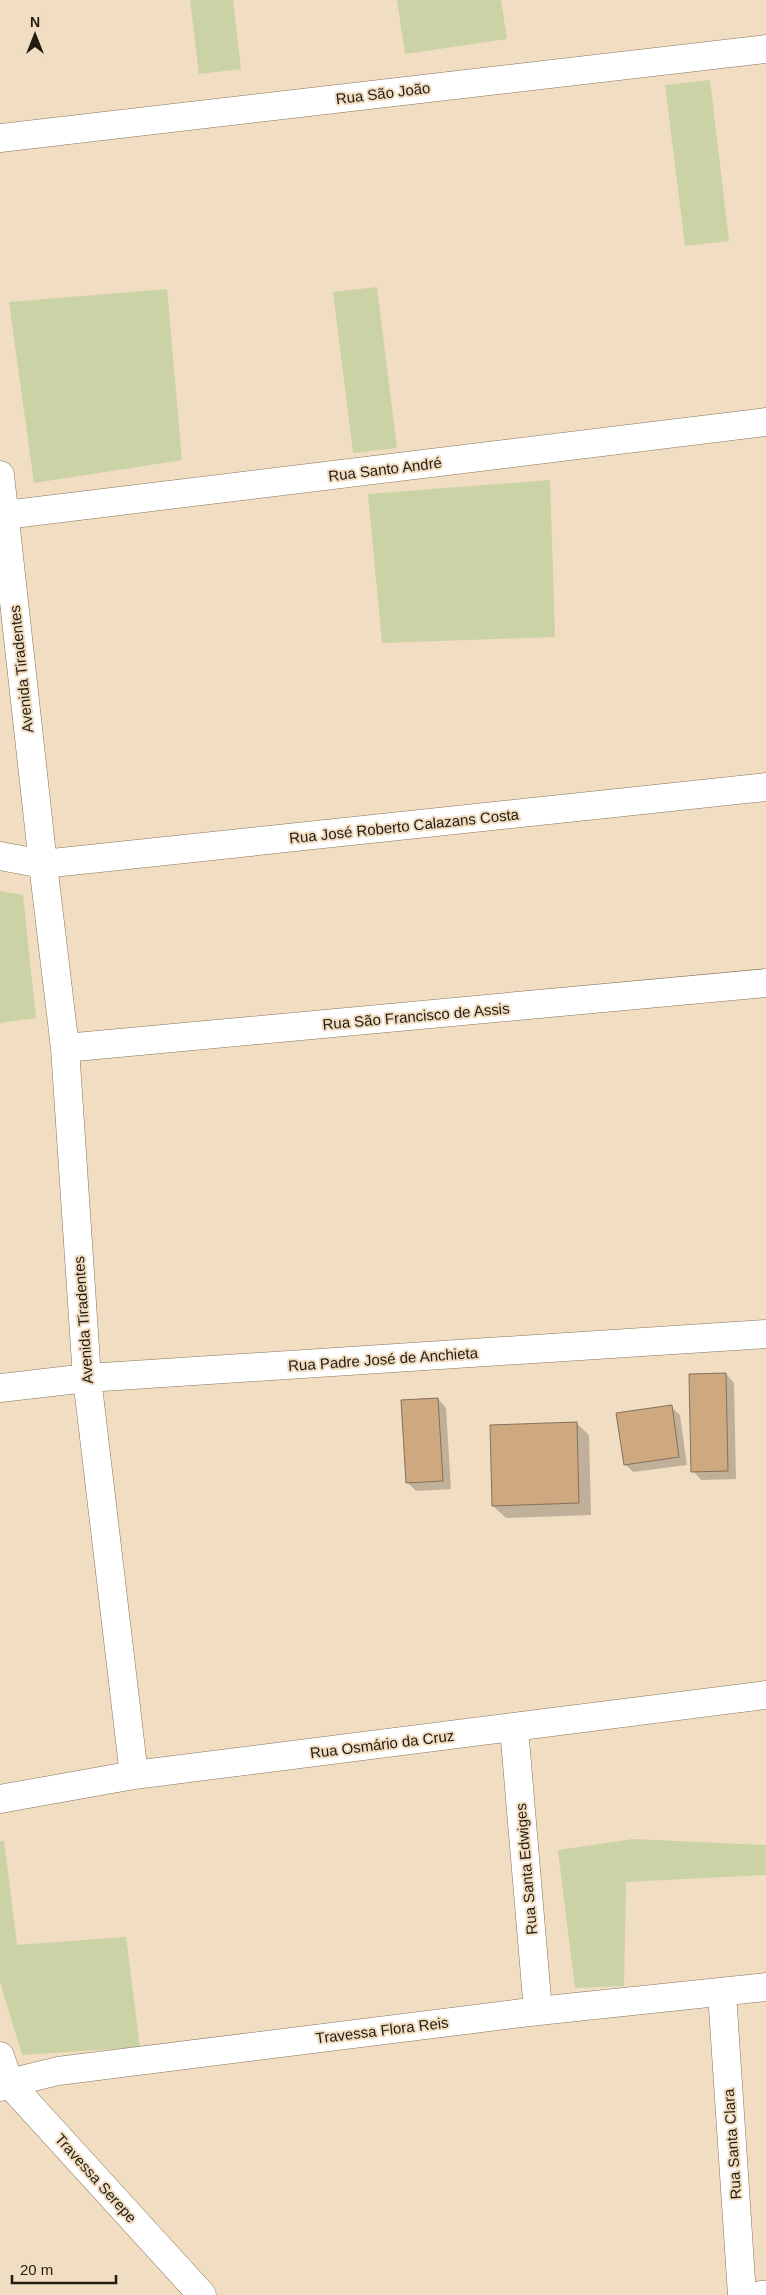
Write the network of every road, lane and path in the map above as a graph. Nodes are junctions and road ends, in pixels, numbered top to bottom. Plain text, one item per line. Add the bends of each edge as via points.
1 (766, 49) edge
2 (0, 138) edge
3 (766, 422) edge
4 (0, 475) edge
5 (5, 515) junction
6 (766, 788) edge
7 (0, 856) edge
8 (42, 864) junction
9 (766, 983) edge
10 (65, 1048) junction
11 (766, 1334) edge
12 (87, 1378) junction
13 (0, 1388) edge
14 (766, 1695) edge
15 (514, 1728) junction
16 (134, 1775) junction
17 (0, 1799) edge
18 (766, 1987) edge
19 (722, 1993) junction
20 (538, 2011) junction
21 (0, 2056) edge
22 (5, 2085) edge
23 (202, 2295) edge
24 (742, 2295) edge
25 (761, 2295) edge
26 (766, 2295) edge

1 - 2 street, Rua São João
3 - 5 street, Rua Santo André
4 - 5 street, Avenida Tiradentes
5 - 8 street, Avenida Tiradentes
6 - 8 street, Rua José Roberto Calazans Costa
7 - 8 street
8 - 10 street, Avenida Tiradentes
9 - 10 street, Rua São Francisco de Assis
10 - 12 street, Avenida Tiradentes
11 - 12 street, Rua Padre José de Anchieta
12 - 13 street, Rua Padre José de Anchieta
12 - 16 street, Avenida Tiradentes
14 - 15 street, Rua Osmário da Cruz
15 - 16 street, Rua Osmário da Cruz
15 - 20 street, Rua Santa Edwiges
16 - 17 street, Rua Osmário da Cruz
18 - 19 street, Travessa Flora Reis
19 - 20 street, Travessa Flora Reis
19 - 24 street, Rua Santa Clara
20 - 22 street, Travessa Flora Reis via 58,2071
21 - 22 street, Travessa Serepe
22 - 23 street, Travessa Serepe
25 - 26 street

